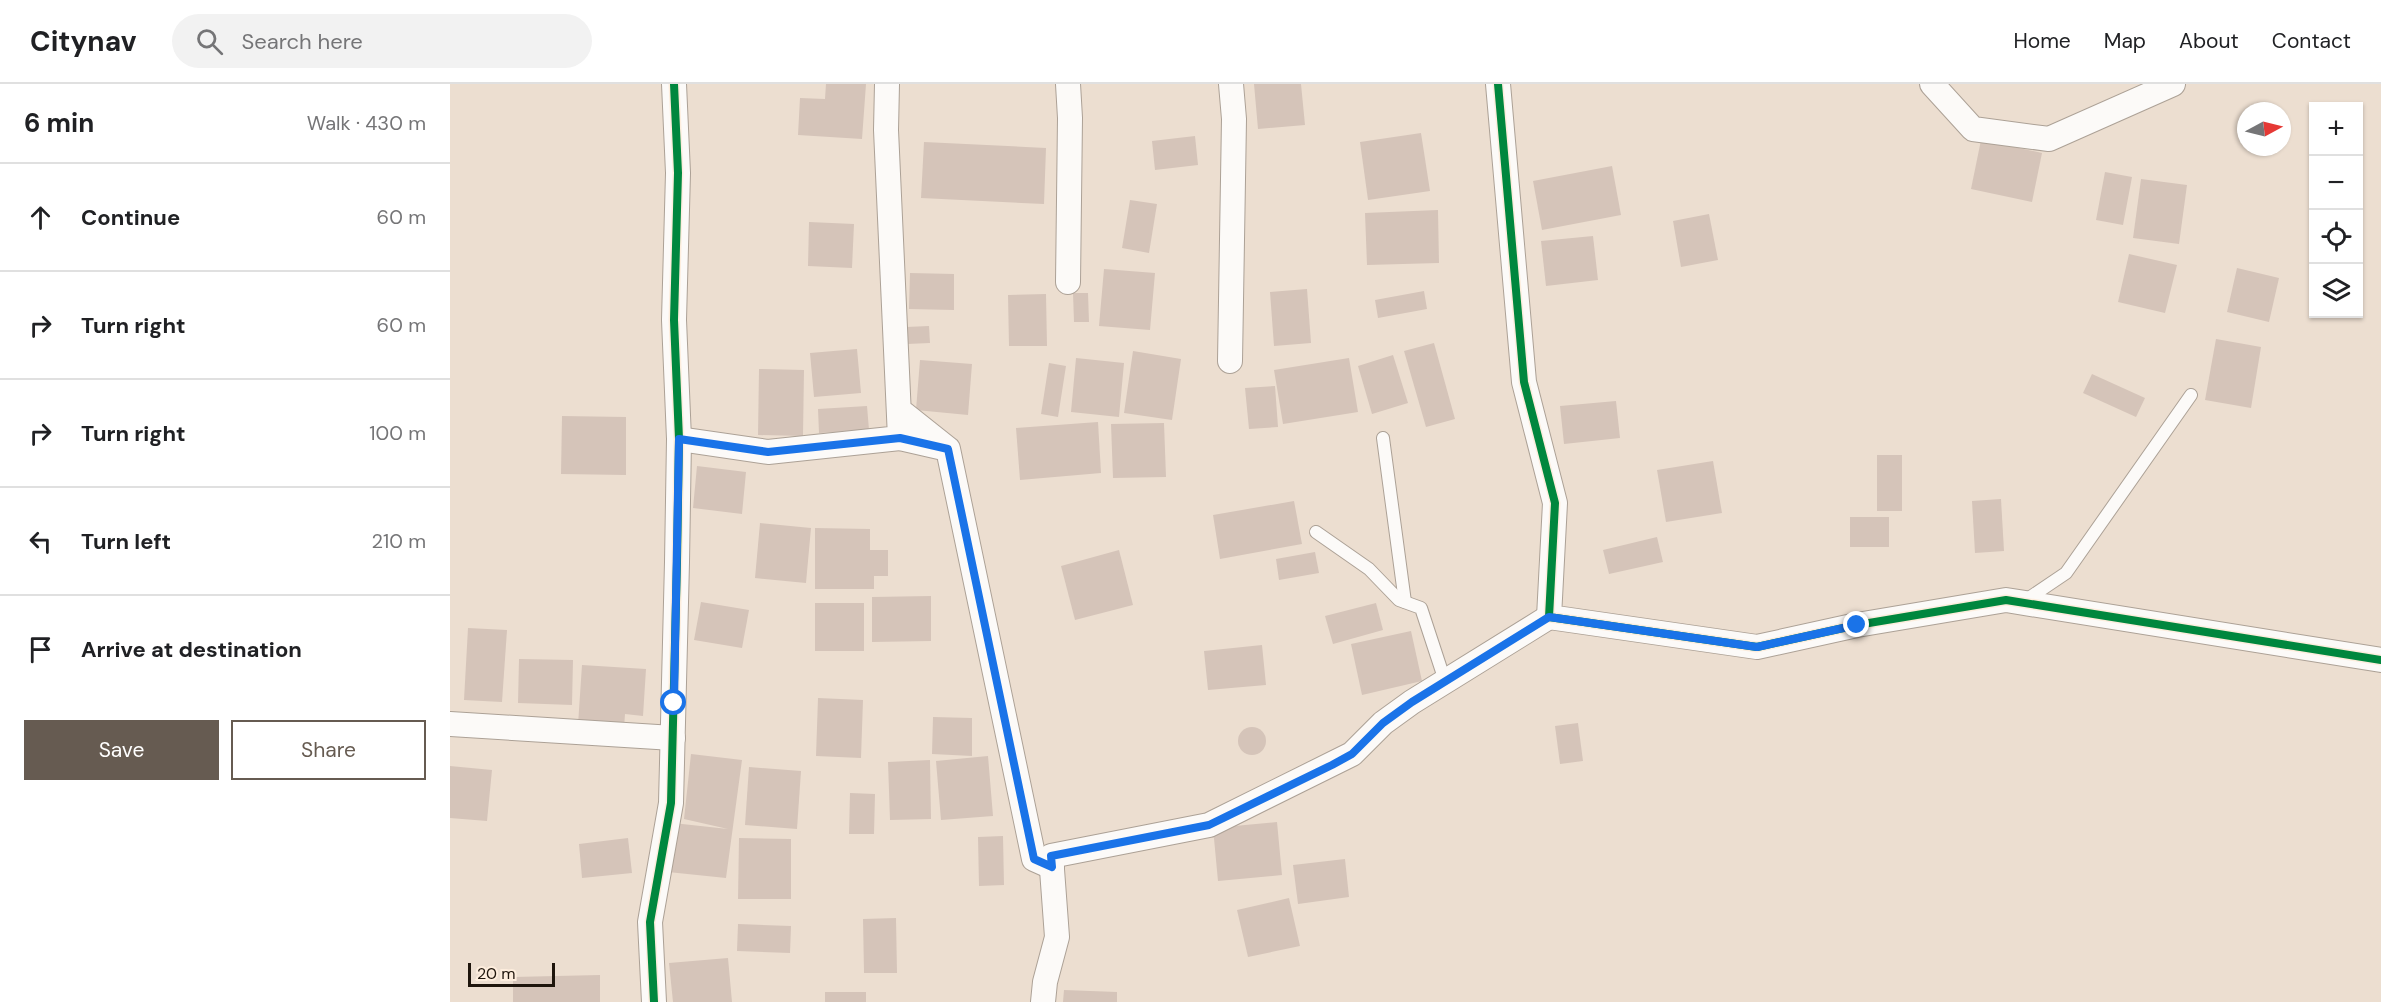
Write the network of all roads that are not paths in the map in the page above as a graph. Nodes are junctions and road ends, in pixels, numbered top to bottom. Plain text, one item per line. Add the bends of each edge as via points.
1 (674, 84) edge
2 (887, 84) edge
3 (1068, 84) edge
4 (1231, 84) edge
5 (1498, 84) edge
6 (1932, 84) edge
7 (2173, 84) edge
8 (1068, 282) dead end
9 (1230, 361) dead end
10 (2191, 395) dead end
11 (900, 438) junction
12 (1383, 438) dead end
13 (679, 439) junction
14 (1316, 532) dead end
15 (1405, 602) junction
16 (2024, 602) junction
17 (1549, 617) junction
18 (2381, 660) edge
19 (1445, 681) junction
20 (450, 724) edge
21 (673, 738) junction
22 (1052, 867) junction
23 (654, 1002) edge
24 (1043, 1002) edge

1 - 13 street via 678,173 674,320
2 - 11 street
3 - 8 street
4 - 9 street via 1234,119
5 - 17 street via 1524,382 1555,503
6 - 7 street via 1973,129 2049,139
10 - 16 lane via 2066,573
11 - 13 street via 768,452
11 - 22 street via 948,449 1034,859
12 - 15 lane
13 - 21 street
14 - 15 lane via 1369,569
15 - 19 lane via 1421,609
16 - 17 street via 2006,600 1857,625 1757,647
16 - 18 street
17 - 19 street
19 - 22 street via 1383,723 1352,754 1209,825 1051,856
20 - 21 street
21 - 23 street via 671,803 650,922
22 - 24 street via 1057,937

